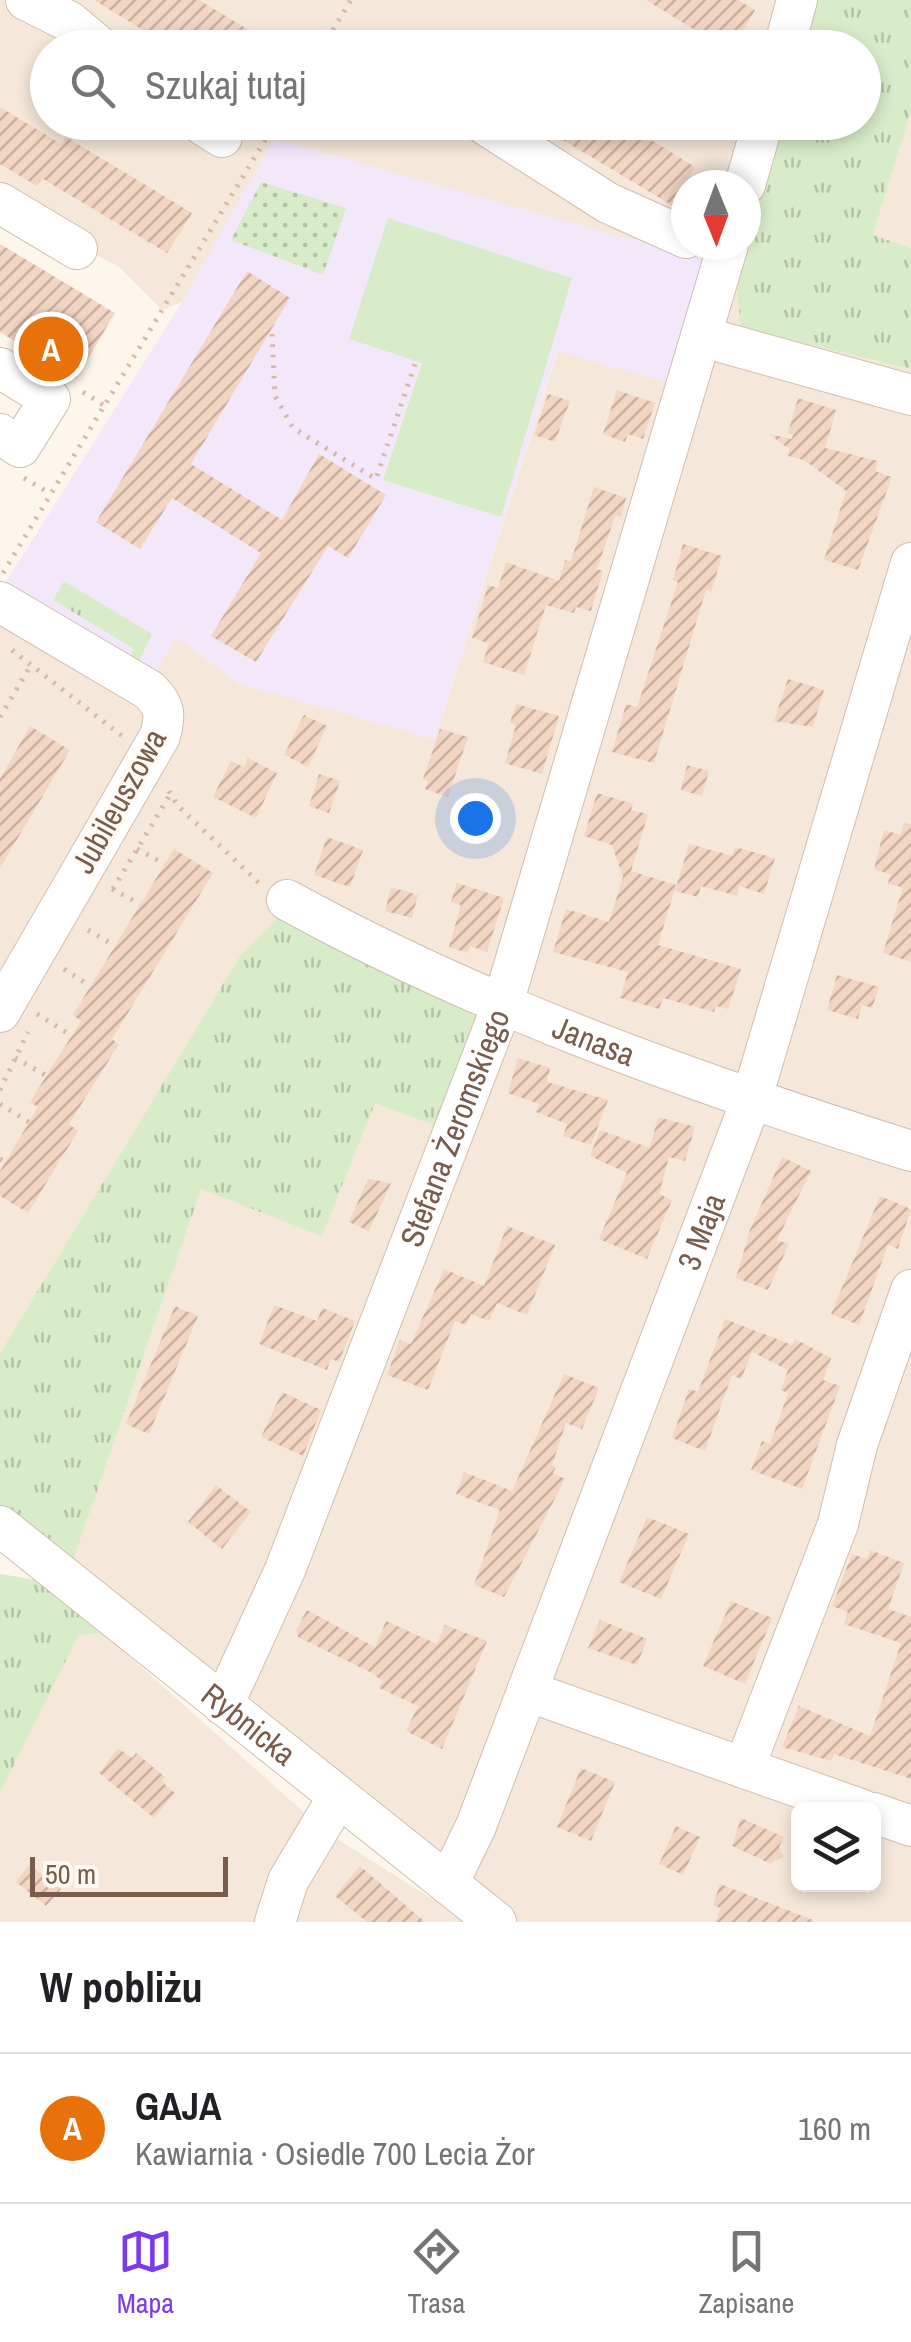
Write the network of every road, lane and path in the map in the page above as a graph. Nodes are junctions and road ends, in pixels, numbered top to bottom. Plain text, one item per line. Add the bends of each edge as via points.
1 (26, 0) edge
2 (350, 0) edge
3 (797, 0) edge
4 (79, 30) edge
5 (332, 30) edge
6 (789, 30) edge
7 (265, 140) edge
8 (509, 140) edge
9 (758, 140) edge
10 (749, 170) edge
11 (0, 202) edge
12 (671, 231) edge
13 (77, 249) dead end
14 (718, 260) edge
15 (272, 334) dead end
16 (703, 337) junction
17 (416, 361) dead end
18 (0, 368) edge
19 (911, 395) edge
20 (0, 434) edge
21 (911, 563) edge
22 (0, 578) edge
23 (0, 602) edge
24 (0, 640) edge
25 (32, 666) junction
26 (0, 718) edge
27 (124, 738) dead end
28 (166, 778) dead end
29 (137, 849) dead end
30 (165, 864) dead end
31 (112, 890) dead end
32 (287, 900) joint
33 (140, 904) dead end
34 (88, 930) dead end
35 (115, 946) dead end
36 (64, 969) dead end
37 (90, 986) dead end
38 (502, 1003) junction
39 (19, 1013) edge
40 (72, 1036) dead end
41 (16, 1058) dead end
42 (46, 1076) dead end
43 (751, 1100) junction
44 (0, 1104) edge
45 (30, 1122) dead end
46 (911, 1150) edge
47 (911, 1290) edge
48 (0, 1526) edge
49 (526, 1692) junction
50 (223, 1705) junction
51 (744, 1768) junction
52 (338, 1797) junction
53 (840, 1802) edge
54 (881, 1815) edge
55 (911, 1826) edge
56 (448, 1884) junction
57 (274, 1922) edge
58 (496, 1922) edge

1 - 4 street
2 - 5 path
3 - 6 street
7 - 22 path
8 - 12 street via 608,203
9 - 10 street
11 - 13 street
14 - 16 street, Stefana Żeromskiego
15 - 17 path via 274,396 293,428 376,478
16 - 19 street
16 - 38 street, Stefana Żeromskiego
18 - 20 street via 50,398 20,447
21 - 43 street, 3 Maja
23 - 39 street, Jubileuszowa via 149,690 165,718
24 - 25 path
25 - 26 path
25 - 27 path
28 - 32 path via 178,806
29 - 30 path
31 - 33 path
32 - 38 street, Janasa
34 - 35 path
36 - 37 path
38 - 43 street, Janasa
38 - 50 street, Stefana Żeromskiego via 284,1570
39 - 40 path
41 - 42 path
43 - 46 street, Janasa
43 - 49 street, 3 Maja
44 - 45 path
47 - 51 street via 857,1445 838,1524
48 - 50 street, Rybnicka
49 - 51 street
49 - 56 street, 3 Maja
50 - 52 street, Rybnicka
51 - 53 street
52 - 56 street, Rybnicka
52 - 57 street via 288,1881
54 - 55 street
56 - 58 street, Rybnicka

